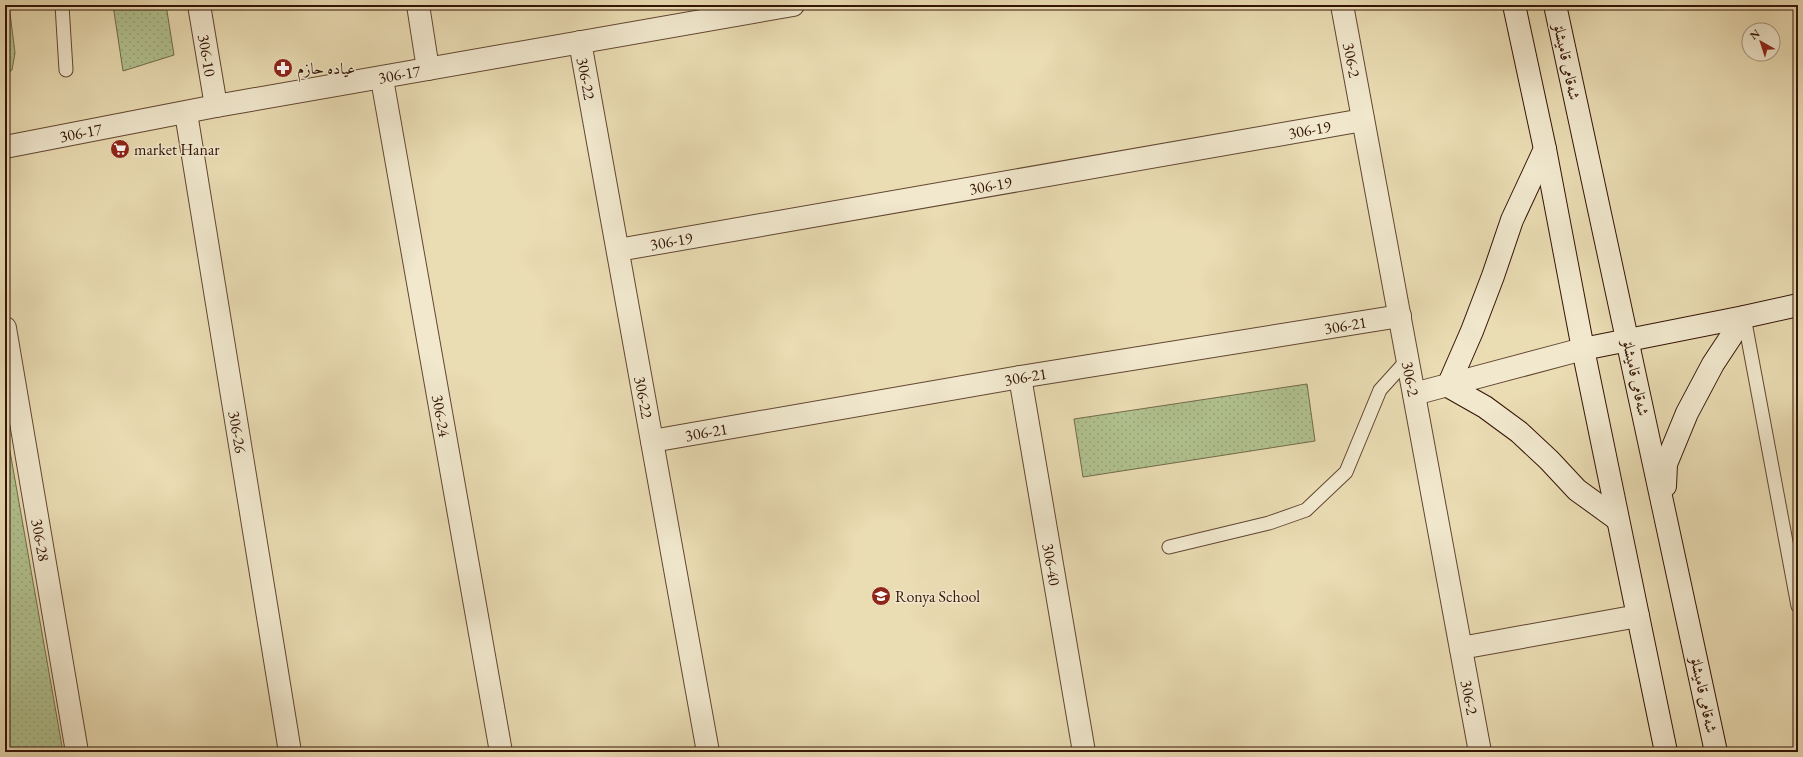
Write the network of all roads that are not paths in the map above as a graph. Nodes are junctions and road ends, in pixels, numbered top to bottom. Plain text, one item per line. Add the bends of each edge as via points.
1 (62, 5) edge
2 (199, 5) edge
3 (418, 5) edge
4 (793, 5) edge
5 (1342, 5) edge
6 (1514, 5) edge
7 (1555, 5) edge
8 (580, 42) junction
9 (428, 69) junction
10 (66, 70) dead end
11 (382, 79) junction
12 (216, 106) junction
13 (186, 112) junction
14 (1363, 120) junction
15 (5, 147) edge
16 (1545, 149) junction
17 (618, 250) junction
18 (1798, 305) edge
19 (1400, 316) junction
20 (1744, 317) junction
21 (5, 328) edge
22 (1628, 339) junction
23 (1583, 349) junction
24 (1408, 359) junction
25 (1020, 377) junction
26 (1448, 386) junction
27 (1414, 394) junction
28 (652, 441) junction
29 (1664, 511) junction
30 (1617, 519) junction
31 (1169, 547) dead end
32 (1798, 606) edge
33 (1638, 616) junction
34 (1461, 648) junction
35 (77, 752) edge
36 (290, 752) edge
37 (501, 752) edge
38 (708, 752) edge
39 (1084, 752) edge
40 (1480, 752) edge
41 (1666, 752) edge
42 (1716, 752) edge

1 - 10 lane
2 - 12 street, 306-10
3 - 9 street
4 - 8 street, 306-17
5 - 14 street, 306-2
6 - 16 street
7 - 22 street, شەقامی قامیشلۆ
8 - 9 street, 306-17
8 - 17 street, 306-22
9 - 11 street, 306-17
11 - 12 street, 306-17
11 - 37 street, 306-24
12 - 13 street, 306-17
13 - 15 street, 306-17
13 - 36 street, 306-26
14 - 17 street, 306-19
14 - 19 street, 306-2
16 - 23 street
16 - 26 street via 1512,220 1475,324
17 - 28 street, 306-22
18 - 20 street
19 - 24 street, 306-2
19 - 25 street, 306-21
20 - 22 street
20 - 29 street via 1713,364 1687,413 1666,464
20 - 32 lane
21 - 35 street, 306-28
22 - 23 street
22 - 29 street, شەقامی قامیشلۆ
23 - 26 street
23 - 30 street
24 - 27 street, 306-2
24 - 31 lane via 1380,390 1346,472 1306,510 1269,523
25 - 28 street, 306-21
25 - 39 street, 306-40
26 - 27 street
26 - 30 street via 1485,407 1518,432 1577,490
27 - 34 street, 306-2
28 - 38 street, 306-22
29 - 42 street, شەقامی قامیشلۆ
30 - 33 street
33 - 34 street
33 - 41 street
34 - 40 street, 306-2

